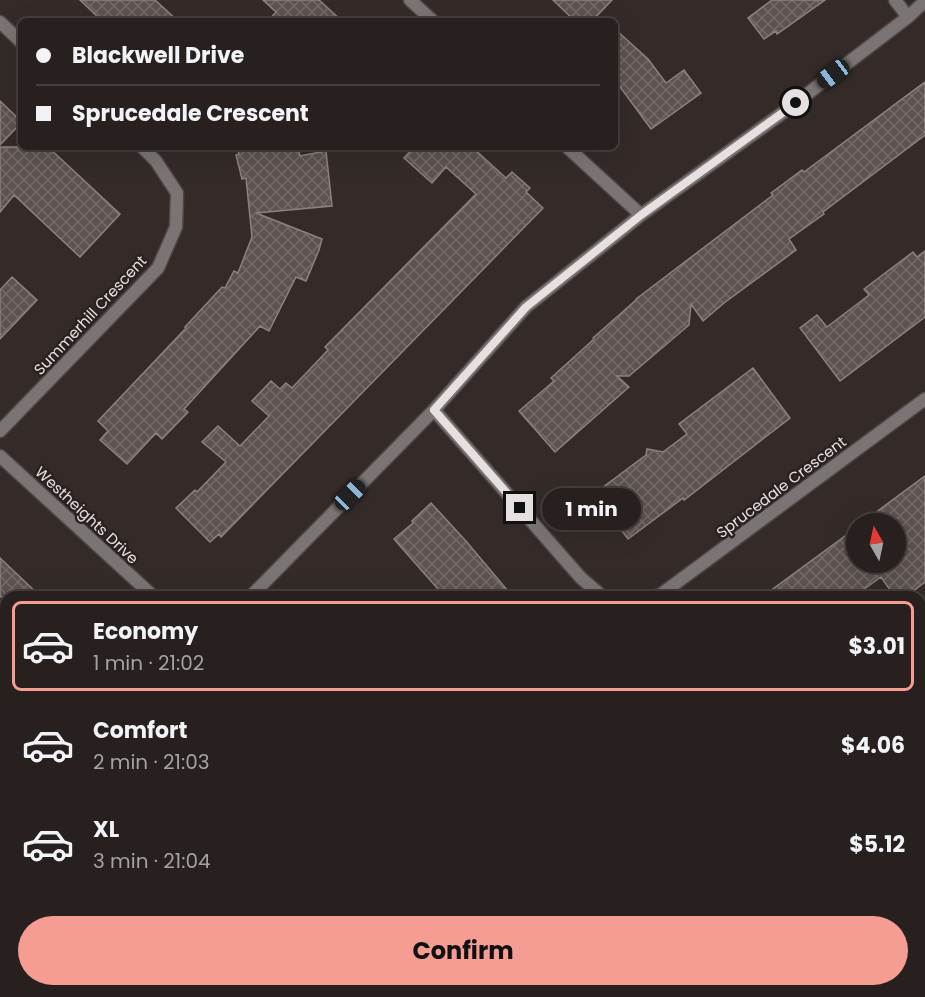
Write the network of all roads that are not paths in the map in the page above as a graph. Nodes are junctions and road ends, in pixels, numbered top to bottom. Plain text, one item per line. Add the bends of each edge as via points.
1 (410, 0) edge
2 (895, 0) edge
3 (925, 1) edge
4 (908, 17) junction
5 (430, 18) edge
6 (0, 22) edge
7 (18, 39) edge
8 (145, 150) edge
9 (570, 150) edge
10 (641, 215) junction
11 (925, 399) edge
12 (434, 410) junction
13 (0, 431) edge
14 (0, 456) edge
15 (147, 591) edge
16 (256, 591) edge
17 (596, 591) edge
18 (665, 591) edge

1 - 5 street
2 - 4 street
3 - 4 street
4 - 10 street
6 - 7 street
8 - 13 street, Summerhill Crescent via 177,193 176,226 158,268
9 - 10 street
10 - 12 street via 526,307
11 - 18 street, Sprucedale Crescent
12 - 16 street
12 - 17 street
14 - 15 street, Westheights Drive

